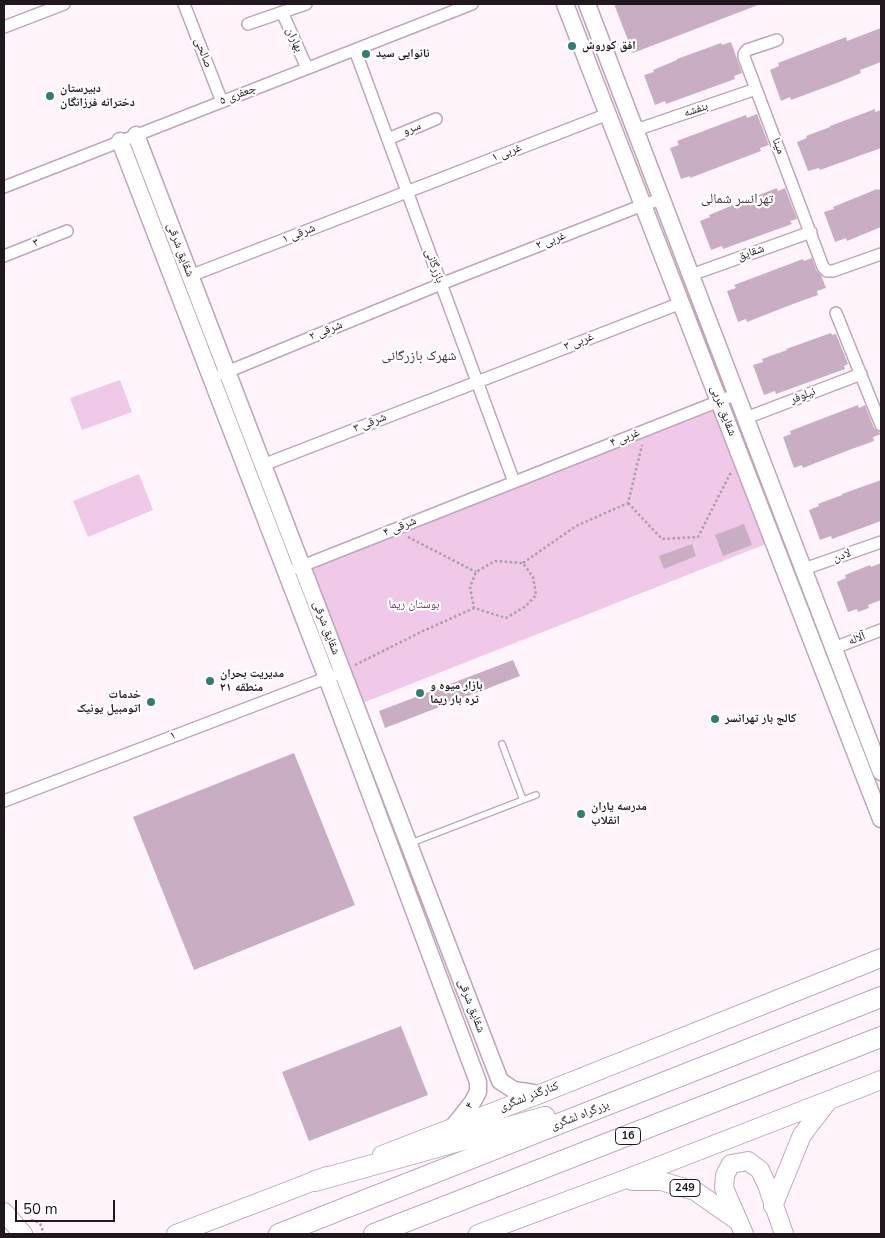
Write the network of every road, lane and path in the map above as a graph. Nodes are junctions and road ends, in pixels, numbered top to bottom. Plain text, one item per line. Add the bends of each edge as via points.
1 (64, 4) edge
2 (184, 4) edge
3 (306, 4) edge
4 (472, 4) edge
5 (565, 4) edge
6 (588, 4) edge
7 (282, 12) junction
8 (248, 24) dead end
9 (4, 27) edge
10 (777, 40) dead end
11 (355, 50) junction
12 (307, 68) junction
13 (756, 89) junction
14 (222, 102) junction
15 (608, 114) junction
16 (436, 119) dead end
17 (636, 130) junction
18 (136, 136) junction
19 (388, 139) junction
20 (120, 141) junction
21 (4, 187) edge
22 (407, 192) junction
23 (662, 199) junction
24 (643, 205) junction
25 (67, 231) dead end
26 (811, 232) junction
27 (881, 254) edge
28 (4, 256) edge
29 (691, 275) junction
30 (190, 276) junction
31 (441, 284) junction
32 (681, 303) junction
33 (836, 313) dead end
34 (861, 374) junction
35 (219, 376) junction
36 (477, 382) junction
37 (736, 394) junction
38 (719, 401) junction
39 (746, 418) junction
40 (881, 425) edge
41 (646, 430) junction
42 (263, 464) junction
43 (746, 470) junction
44 (514, 482) junction
45 (628, 503) junction
46 (394, 530) junction
47 (881, 542) edge
48 (523, 563) junction
49 (302, 566) junction
50 (804, 569) junction
51 (286, 572) junction
52 (476, 572) junction
53 (474, 608) junction
54 (881, 630) edge
55 (834, 648) junction
56 (342, 671) junction
57 (327, 678) junction
58 (856, 707) junction
59 (840, 713) junction
60 (502, 744) dead end
61 (881, 772) edge
62 (536, 795) dead end
63 (523, 800) junction
64 (4, 801) edge
65 (881, 819) edge
66 (409, 844) junction
67 (881, 958) edge
68 (881, 997) edge
69 (881, 1037) edge
70 (881, 1080) edge
71 (478, 1082) joint
72 (655, 1086) junction
73 (540, 1094) junction
74 (828, 1100) junction
75 (453, 1127) junction
76 (623, 1180) junction
77 (315, 1181) junction
78 (773, 1206) junction
79 (4, 1212) edge
80 (4, 1222) edge
81 (40, 1223) dead end
82 (741, 1228) edge
83 (178, 1233) edge
84 (8, 1234) edge
85 (23, 1234) edge
86 (44, 1234) edge
87 (279, 1234) edge
88 (374, 1234) edge
89 (478, 1234) edge
90 (784, 1234) edge

1 - 9 street
2 - 14 street, صالحی
3 - 7 street, بهاران
4 - 11 street, جعفری ۵
5 - 15 street, شقایق غربی
6 - 17 street, شقایق غربی
7 - 8 street, بهاران
7 - 12 street, بهاران
10 - 13 street, مینا via 747,50 744,54
11 - 12 street, جعفری ۵
11 - 19 street, بازرگانی
12 - 14 street, جعفری ۵
13 - 17 street, بنفشه
13 - 26 street, مینا
14 - 18 street, جعفری ۵
15 - 22 street, ۱ غربی
15 - 24 street, شقایق غربی
16 - 19 street, سرو
17 - 23 street, شقایق غربی
18 - 20 street, جعفری ۵
18 - 30 street, شقایق شرقی
19 - 22 street, بازرگانی
20 - 21 street, جعفری ۵
20 - 35 street, شقایق شرقی
22 - 30 street, ۱ شرقی
22 - 31 street, بازرگانی
23 - 24 street, ۲ غربی
23 - 29 street, شقایق غربی
24 - 31 street, ۲ غربی
24 - 32 street, شقایق غربی
25 - 28 street, ۳
26 - 27 street, مینا via 827,271 833,272
26 - 29 street, شقایق
29 - 37 street, شقایق غربی
30 - 35 street, شقایق شرقی
31 - 35 street, ۲ شرقی
31 - 36 street, بازرگانی
32 - 36 street, ۳ غربی
32 - 38 street, شقایق غربی
33 - 34 street
34 - 39 street, نیلوفر
34 - 40 street
35 - 42 street, شقایق شرقی
35 - 51 street, شقایق شرقی
36 - 42 street, ۳ شرقی
36 - 44 street, بازرگانی
37 - 38 street, ۴ غربی
37 - 39 street, شقایق غربی
38 - 41 street, ۴ غربی
38 - 43 street, شقایق غربی
39 - 50 street, شقایق غربی
41 - 44 street, ۴ غربی
41 - 45 path
42 - 49 street, شقایق شرقی
43 - 45 path via 730,474 698,537 662,539
43 - 59 street, شقایق غربی
44 - 46 street, ۴ شرقی
45 - 48 path via 576,526
46 - 49 street, ۴ شرقی
46 - 52 path
47 - 50 street, لادن
48 - 52 path via 495,560
48 - 53 path via 533,577 536,595 526,606 506,618
49 - 51 street, ۴ شرقی
49 - 56 street, شقایق شرقی
50 - 55 street, شقایق غربی
51 - 57 street, شقایق شرقی
52 - 53 path via 470,587
53 - 56 path
54 - 55 street, آلاله
55 - 58 street, شقایق غربی
56 - 57 street, ۱
56 - 66 street, شقایق شرقی
57 - 64 street, ۱
57 - 71 street, شقایق شرقی
58 - 59 street
58 - 61 street, شقایق غربی
59 - 65 street, شقایق غربی
60 - 63 lane
62 - 63 lane
63 - 66 lane
66 - 73 street, شقایق شرقی via 500,1081 514,1090
67 - 73 main road, کنارگذر لشگری
68 - 72 highway, بزرگراه لشگری
69 - 88 highway, 16
70 - 74 main road
71 - 75 street, ۴ via 478,1092 472,1103
72 - 77 highway
72 - 87 highway, بزرگراه لشگری
73 - 75 main road, کنارگذر لشگری
74 - 76 main road
74 - 78 main road via 802,1135
75 - 77 main road, کنارگذر لشگری
76 - 82 main road, 249 via 661,1181 696,1190
76 - 89 main road
77 - 83 main road, کنارگذر لشگری
78 - 82 main road via 760,1170 748,1161 731,1164 725,1175 724,1188
78 - 90 main road
79 - 85 main road
80 - 84 main road
81 - 86 path

